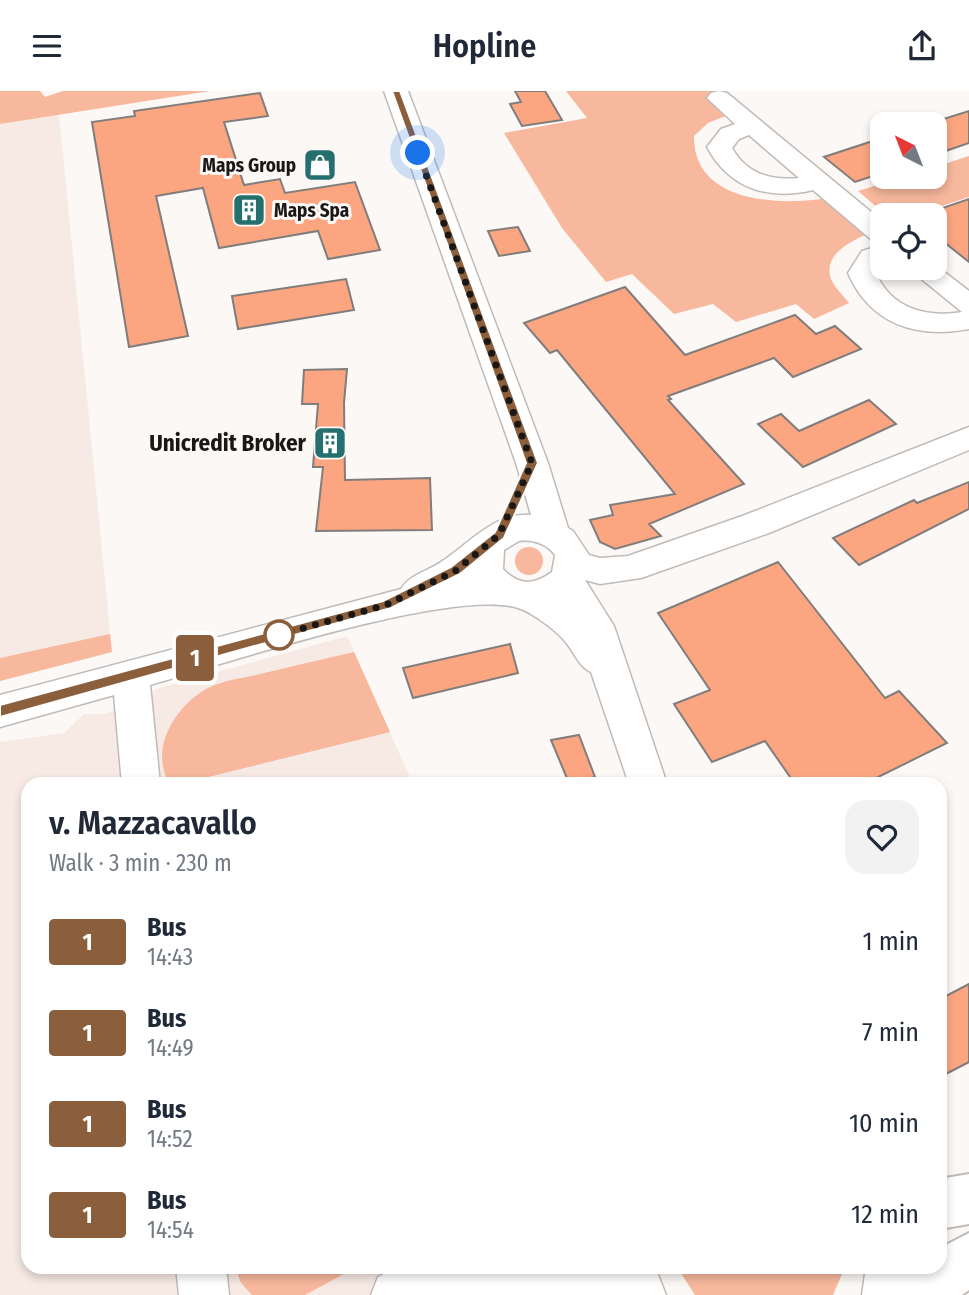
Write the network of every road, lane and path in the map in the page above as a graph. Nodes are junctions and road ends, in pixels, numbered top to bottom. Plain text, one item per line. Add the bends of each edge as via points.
1 (396, 91) edge
2 (719, 99) dead end
3 (751, 126) junction
4 (817, 181) junction
5 (870, 225) edge
6 (870, 260) edge
7 (937, 280) edge
8 (969, 305) edge
9 (969, 320) edge
10 (969, 438) edge
11 (532, 463) junction
12 (757, 524) junction
13 (553, 533) junction
14 (494, 540) junction
15 (570, 573) junction
16 (620, 585) junction
17 (516, 593) junction
18 (386, 605) junction
19 (603, 639) junction
20 (131, 675) junction
21 (611, 676) junction
22 (0, 711) edge
23 (140, 777) edge
24 (646, 777) edge
25 (969, 1199) edge
26 (947, 1203) edge
27 (969, 1259) edge
28 (202, 1274) edge
29 (632, 1274) edge
30 (890, 1274) edge
31 (421, 1281) edge
32 (204, 1295) edge
33 (607, 1295) edge
34 (641, 1295) edge
35 (887, 1295) edge
36 (917, 1295) edge

1 - 11 street
2 - 3 street
3 - 4 street
3 - 4 street via 730,134 719,147 726,165 754,183 778,188
4 - 5 street
6 - 9 street via 862,273 872,295 906,318 934,324
7 - 8 street
10 - 12 street
11 - 13 street
11 - 14 street
12 - 15 street via 629,569
12 - 16 street
13 - 14 street via 535,527 515,529
13 - 15 street via 571,551
14 - 17 street via 484,562 487,575
14 - 18 street via 455,571
15 - 16 street via 591,589
15 - 17 street via 551,592
15 - 19 street
16 - 19 street via 601,613
17 - 18 street via 467,592
17 - 21 street via 575,628
18 - 20 street
19 - 21 street
20 - 22 street
20 - 23 street
21 - 24 street
25 - 26 highway
27 - 36 highway
28 - 32 street
29 - 34 street
30 - 35 street
31 - 33 street via 525,1275

